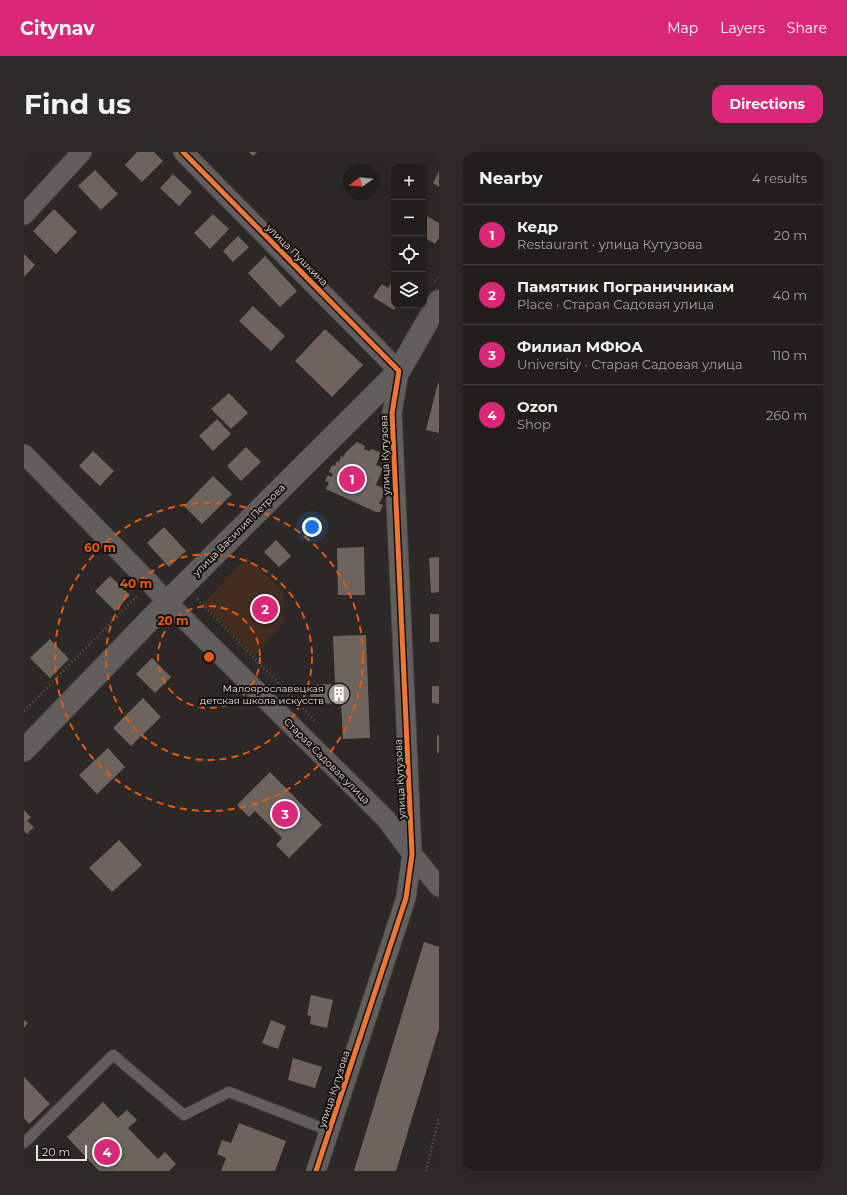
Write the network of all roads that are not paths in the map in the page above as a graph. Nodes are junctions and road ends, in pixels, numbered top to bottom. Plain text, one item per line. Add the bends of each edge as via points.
1 (82, 152) edge
2 (183, 152) edge
3 (24, 215) edge
4 (439, 300) edge
5 (399, 371) junction
6 (24, 454) edge
7 (167, 602) junction
8 (24, 750) edge
9 (412, 854) junction
10 (439, 887) edge
11 (330, 1131) junction
12 (24, 1143) edge
13 (316, 1171) edge

1 - 3 street
2 - 5 street, улица Пушкина
4 - 5 main road, улица Василия Петрова
5 - 7 main road, улица Василия Петрова
5 - 9 street, улица Кутузова via 392,413
6 - 7 street, Старая Садовая улица
7 - 8 main road, улица Василия Петрова
7 - 9 street, Старая Садовая улица via 386,818
9 - 10 street, Старая Садовая улица
9 - 11 street, улица Кутузова via 406,898
11 - 12 lane via 229,1092 184,1115 113,1055
11 - 13 street, улица Кутузова

